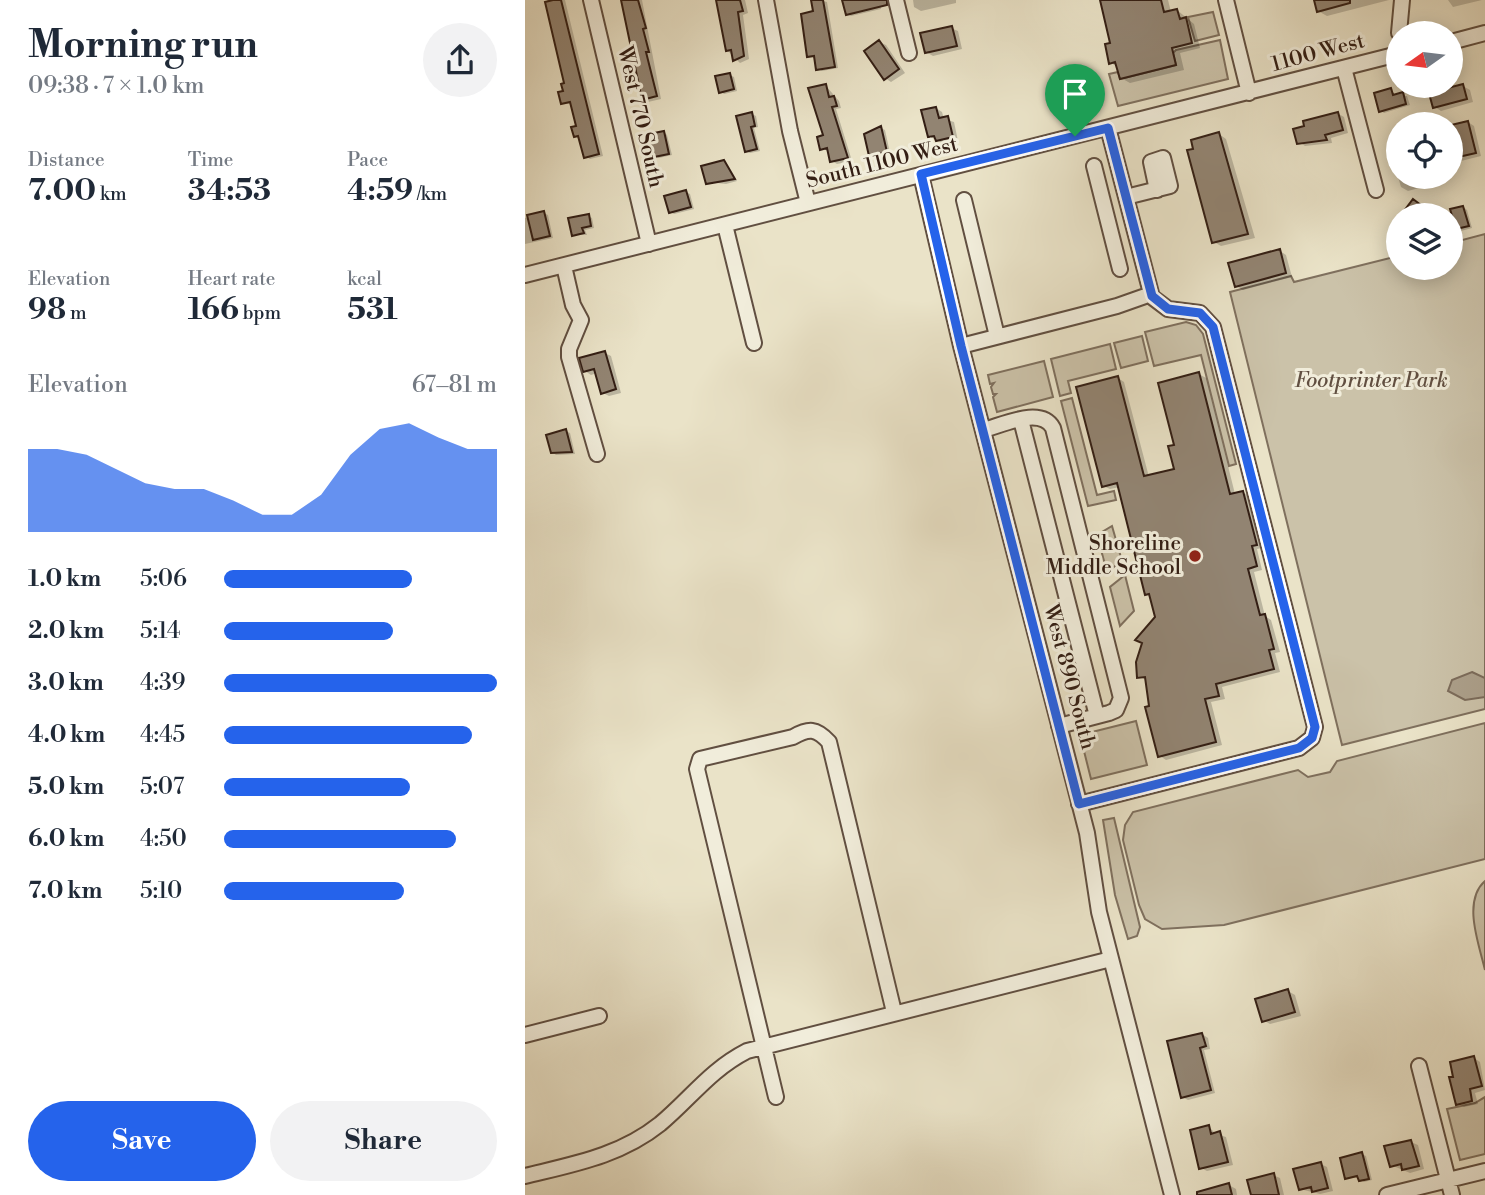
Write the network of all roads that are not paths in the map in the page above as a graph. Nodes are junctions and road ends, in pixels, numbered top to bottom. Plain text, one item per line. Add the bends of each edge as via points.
1 (591, 0) edge
2 (766, 0) edge
3 (896, 0) edge
4 (1226, 0) edge
5 (1402, 0) edge
6 (1400, 21) edge
7 (1485, 33) edge
8 (1463, 39) edge
9 (909, 52) dead end
10 (1386, 57) edge
11 (1344, 68) junction
12 (1249, 93) junction
13 (1108, 128) junction
14 (1094, 166) dead end
15 (921, 174) junction
16 (1157, 190) dead end
17 (1376, 190) dead end
18 (1126, 197) junction
19 (964, 200) dead end
20 (808, 203) junction
21 (725, 225) junction
22 (1135, 230) junction
23 (1112, 236) junction
24 (649, 244) junction
25 (564, 266) junction
26 (1120, 269) dead end
27 (525, 275) edge
28 (1151, 294) junction
29 (997, 336) junction
30 (754, 342) dead end
31 (961, 346) junction
32 (1021, 421) junction
33 (983, 430) junction
34 (597, 454) dead end
35 (1097, 716) junction
36 (1059, 726) junction
37 (1079, 804) junction
38 (1111, 960) junction
39 (894, 1012) junction
40 (599, 1016) dead end
41 (525, 1035) edge
42 (763, 1047) junction
43 (1419, 1066) dead end
44 (776, 1097) dead end
45 (1485, 1171) edge
46 (525, 1176) edge
47 (1448, 1180) junction
48 (1172, 1195) edge
49 (1387, 1195) edge
50 (1452, 1195) edge

1 - 24 street, West 770 South
2 - 20 street
3 - 9 street
4 - 12 street
5 - 6 street
7 - 8 street
10 - 11 street, 1100 West
11 - 12 street, 1100 West
11 - 17 street
12 - 13 street, South 1100 West
13 - 15 street, South 1100 West
13 - 18 street
14 - 23 street
15 - 20 street, South 1100 West
15 - 31 street, West 890 South
16 - 18 street
18 - 22 street
19 - 29 street
20 - 21 street, South 1100 West
21 - 24 street, South 1100 West
21 - 30 street
22 - 23 street
22 - 28 street
23 - 26 street
24 - 25 street, South 1100 West
25 - 27 street, South 1100 West
25 - 34 street via 581,320 569,357
28 - 29 street
28 - 37 street via 1168,309 1200,313 1213,327 1314,733 1299,748
29 - 31 street
31 - 33 street, West 890 South
32 - 33 street
32 - 35 street
32 - 35 street via 1038,417 1051,423 1070,492 1121,698 1116,710
33 - 36 street, West 890 South
35 - 36 street
36 - 37 street, West 890 South
37 - 38 street, West 890 South
38 - 39 street
38 - 48 street, West 890 South
39 - 42 street
39 - 42 street via 829,742 819,731 807,729 793,737 706,755 697,769
40 - 41 street
42 - 44 street
42 - 46 street via 721,1064 660,1124 624,1148
43 - 47 street
45 - 47 street
47 - 49 street
47 - 50 street

